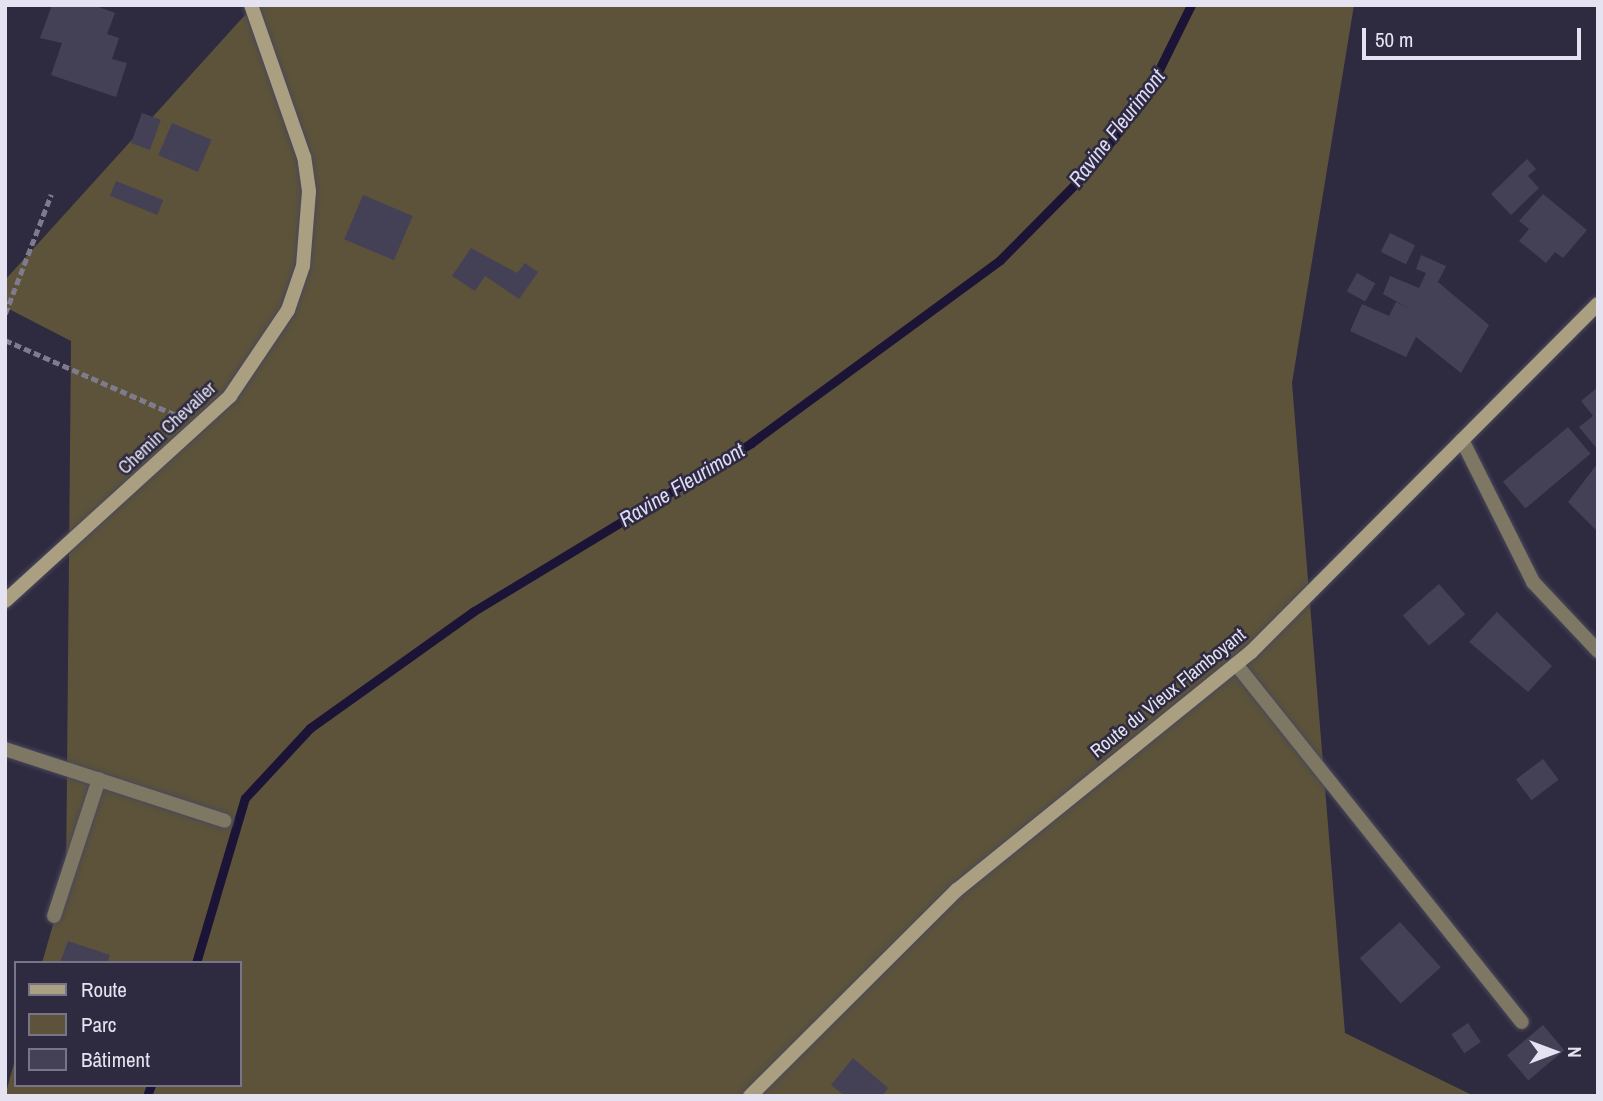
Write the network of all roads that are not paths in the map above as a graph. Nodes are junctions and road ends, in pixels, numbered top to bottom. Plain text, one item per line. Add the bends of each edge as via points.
1 (251, 5) edge
2 (1598, 304) edge
3 (1462, 440) junction
4 (5, 601) edge
5 (1598, 651) edge
6 (1236, 664) junction
7 (5, 749) edge
8 (99, 779) junction
9 (225, 821) dead end
10 (54, 916) dead end
11 (1522, 1022) dead end
12 (750, 1096) edge

1 - 4 main road, Chemin Chevalier via 304,157 303,266 288,310 263,350 199,426
2 - 3 main road, Route du Vieux Flamboyant
3 - 5 street via 1533,582
3 - 6 main road, Route du Vieux Flamboyant
6 - 11 street
6 - 12 main road, Route du Vieux Flamboyant via 957,890
7 - 8 street
8 - 9 street
8 - 10 street

